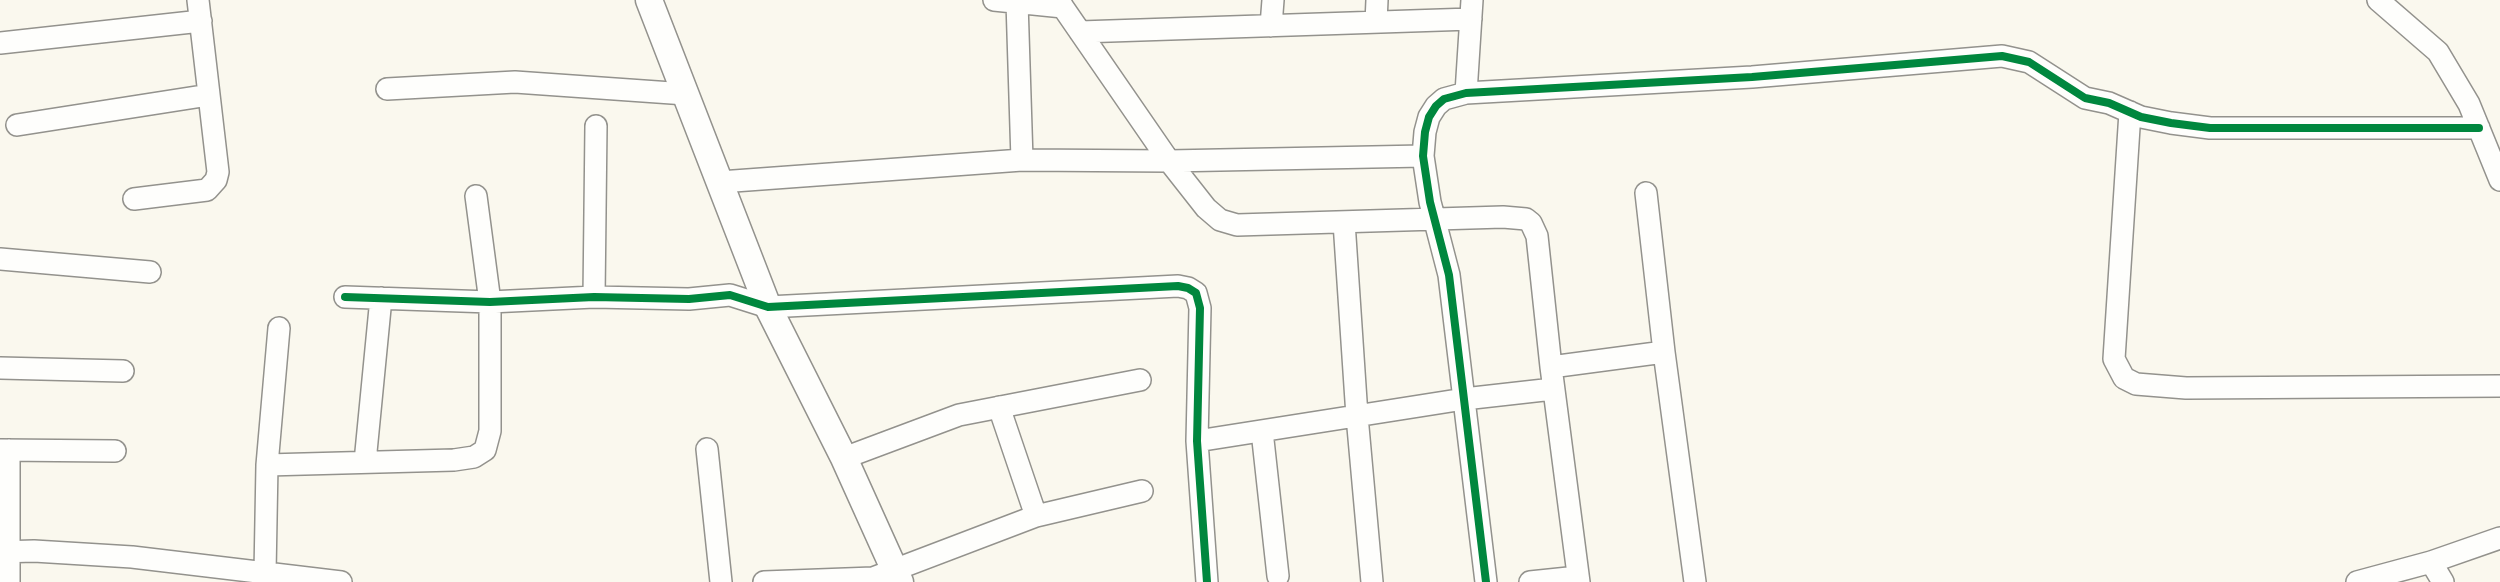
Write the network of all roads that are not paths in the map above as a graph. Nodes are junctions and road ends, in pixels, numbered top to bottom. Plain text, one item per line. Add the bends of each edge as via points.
1 (198, 0) edge
2 (650, 0) edge
3 (994, 0) edge
4 (1273, 0) edge
5 (1376, 0) edge
6 (2378, 0) edge
7 (1017, 2) junction
8 (1060, 4) edge
9 (1471, 10) edge
10 (201, 21) junction
11 (1376, 22) junction
12 (1271, 26) junction
13 (1080, 32) junction
14 (0, 43) edge
15 (387, 89) dead end
16 (1466, 93) junction
17 (686, 94) junction
18 (209, 95) junction
19 (2130, 112) junction
20 (18, 125) dead end
21 (596, 126) dead end
22 (2479, 128) junction
23 (1423, 156) junction
24 (1022, 160) junction
25 (1169, 161) junction
26 (2500, 180) edge
27 (720, 182) junction
28 (1646, 193) dead end
29 (476, 196) dead end
30 (134, 199) dead end
31 (1435, 219) junction
32 (1344, 222) junction
33 (0, 259) edge
34 (150, 272) dead end
35 (345, 297) dead end
36 (594, 297) junction
37 (381, 298) junction
38 (490, 302) junction
39 (768, 307) junction
40 (279, 328) dead end
41 (1664, 352) junction
42 (1551, 367) junction
43 (0, 368) edge
44 (122, 371) dead end
45 (1140, 380) dead end
46 (2500, 386) edge
47 (1553, 389) junction
48 (1464, 399) junction
49 (999, 406) junction
50 (1357, 416) junction
51 (1262, 431) junction
52 (1197, 441) junction
53 (707, 449) dead end
54 (5, 450) edge
55 (115, 451) dead end
56 (844, 458) junction
57 (365, 462) junction
58 (267, 465) junction
59 (1142, 490) dead end
60 (1036, 516) junction
61 (2500, 538) edge
62 (4, 552) edge
63 (2431, 562) junction
64 (265, 573) junction
65 (897, 575) edge
66 (1278, 576) dead end
67 (1578, 579) edge
68 (300, 580) edge
69 (9, 582) edge
70 (341, 582) edge
71 (721, 582) edge
72 (764, 582) edge
73 (1207, 582) edge
74 (1372, 582) edge
75 (1486, 582) edge
76 (1530, 582) edge
77 (1695, 582) edge
78 (2357, 582) edge
79 (2443, 582) edge

1 - 10 street
2 - 17 street
3 - 7 street
4 - 12 street
5 - 11 street
6 - 22 street via 2438,52
7 - 8 street
7 - 24 street
8 - 13 street
9 - 11 street
9 - 16 street
10 - 14 street
10 - 18 street
11 - 12 street
12 - 13 street
13 - 25 street
15 - 17 street via 515,82
16 - 19 street via 1752,77 2002,56 2029,62 2095,100
16 - 23 street via 1436,106 1425,132
17 - 27 street
18 - 20 street
18 - 30 street via 218,172 214,186 208,190
19 - 22 street via 2171,123 2210,128
19 - 46 street via 2114,359 2124,378 2136,384 2186,388
21 - 36 street
22 - 26 street
23 - 25 street
23 - 31 street
24 - 25 street
24 - 27 street
25 - 32 street via 1206,208 1228,224
27 - 39 street
28 - 41 street
29 - 38 street
31 - 32 street
31 - 42 street via 1518,218 1532,223 1537,236
31 - 48 street via 1448,275
32 - 50 street
33 - 34 street
35 - 37 street
36 - 38 street
36 - 39 street via 689,299 730,295
37 - 38 street
37 - 57 street
38 - 57 street via 490,430 485,450 474,457 454,460
39 - 52 street via 1188,288 1196,293 1200,308
39 - 56 street
40 - 58 street
41 - 42 street
41 - 77 street
42 - 47 street
43 - 44 street
45 - 49 street
47 - 48 street
47 - 67 street
48 - 50 street
48 - 75 street
49 - 56 street via 959,414
49 - 60 street
50 - 51 street
50 - 74 street
51 - 52 street
51 - 66 street
52 - 73 street
53 - 71 street
54 - 55 street
54 - 62 street
56 - 65 street
57 - 58 street
58 - 64 street
59 - 60 street
60 - 65 street
61 - 63 street
62 - 64 street via 34,551 142,559
62 - 69 street
63 - 78 street
63 - 79 street
64 - 68 street
65 - 72 street
67 - 76 street
68 - 70 street

